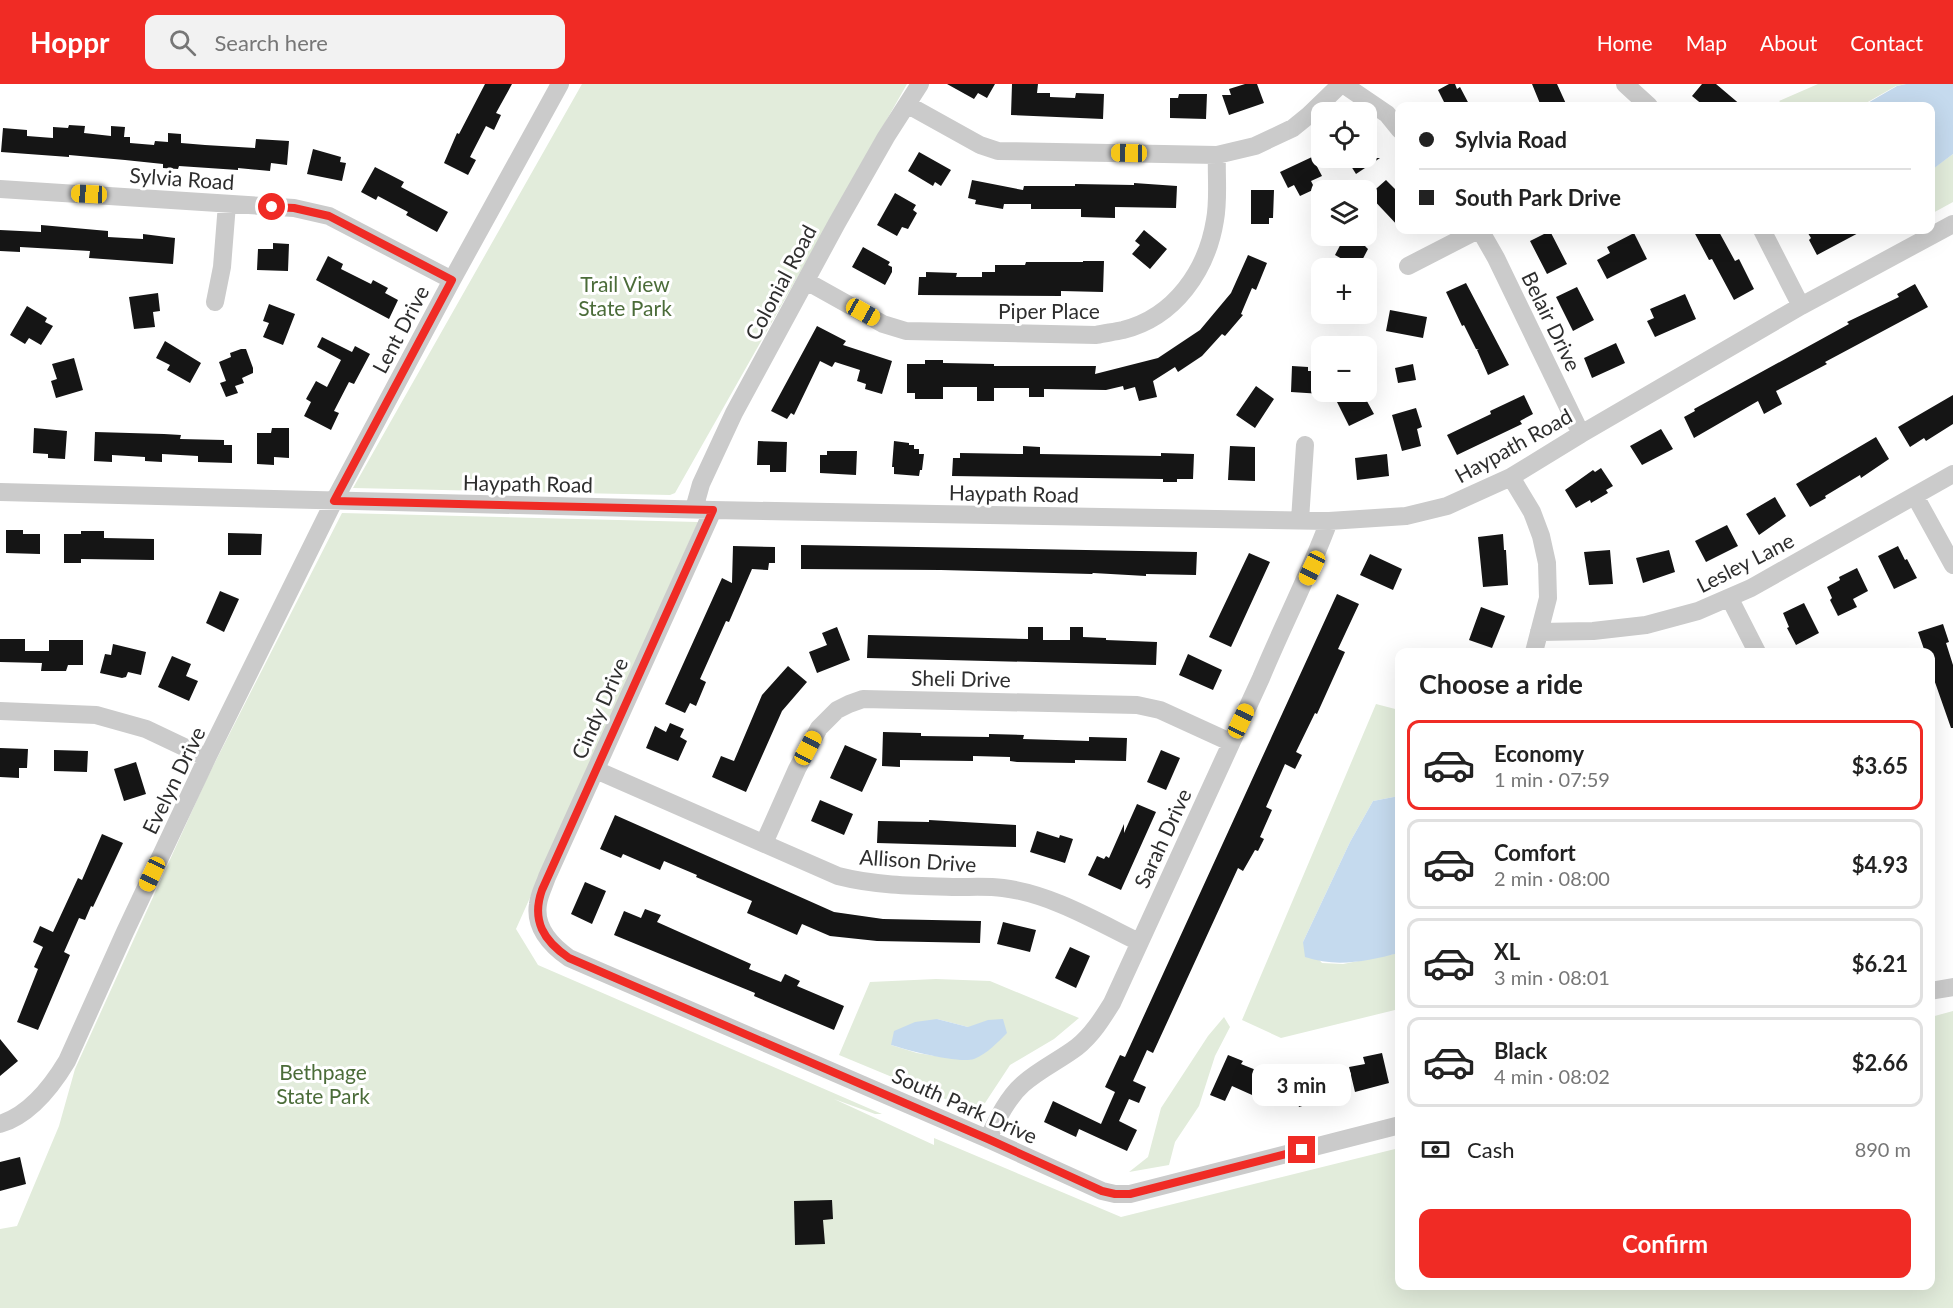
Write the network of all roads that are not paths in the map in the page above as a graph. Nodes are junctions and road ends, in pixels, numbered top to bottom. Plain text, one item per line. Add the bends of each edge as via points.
1 (560, 84) edge
2 (920, 84) edge
3 (1342, 84) edge
4 (1624, 84) edge
5 (1645, 102) edge
6 (908, 105) junction
7 (1395, 124) edge
8 (1216, 155) junction
9 (0, 189) edge
10 (227, 204) junction
11 (1953, 224) edge
12 (1471, 234) edge
13 (1481, 234) edge
14 (1764, 234) edge
15 (1934, 234) edge
16 (1935, 234) edge
17 (1408, 266) dead end
18 (452, 280) junction
19 (806, 281) junction
20 (216, 302) dead end
21 (1801, 306) junction
22 (1581, 434) junction
23 (1305, 445) dead end
24 (1953, 474) edge
25 (1511, 477) junction
26 (0, 492) edge
27 (1915, 496) junction
28 (334, 501) junction
29 (694, 509) junction
30 (713, 510) junction
31 (1300, 520) junction
32 (1329, 521) junction
33 (1953, 565) edge
34 (1730, 599) junction
35 (1539, 632) junction
36 (1535, 648) edge
37 (1755, 648) edge
38 (0, 711) edge
39 (1230, 742) junction
40 (207, 758) junction
41 (596, 770) junction
42 (764, 843) junction
43 (540, 926) joint
44 (1139, 942) junction
45 (1953, 987) edge
46 (1935, 990) edge
47 (0, 1124) edge
48 (1395, 1126) edge
49 (988, 1139) junction

1 - 18 street, Lent Drive
2 - 6 street, Colonial Road
3 - 7 street via 1387,114
3 - 8 street via 1293,128 1256,146
4 - 5 street
6 - 8 street via 998,151
6 - 19 street, Colonial Road
8 - 19 street, Piper Place via 1216,218 1202,266 1168,307 1125,330 1096,335 906,330 883,324
9 - 10 street, Sylvia Road
10 - 18 street, Sylvia Road via 294,208 329,216
10 - 20 street
11 - 16 street, Haypath Road
12 - 17 street
13 - 22 street, Belair Drive
14 - 21 street
15 - 21 street, Haypath Road
18 - 28 street, Lent Drive
19 - 29 street, Colonial Road via 734,413 701,484
21 - 22 street, Haypath Road
22 - 25 street, Haypath Road
23 - 31 street
24 - 27 street, Lesley Lane
25 - 32 street, Haypath Road via 1447,506 1406,516
25 - 35 street via 1532,512 1547,563 1548,598
26 - 28 street, Haypath Road
27 - 33 street
27 - 34 street, Lesley Lane
28 - 29 street, Haypath Road
28 - 40 street, Evelyn Drive
29 - 30 street, Haypath Road
30 - 31 street, Haypath Road
30 - 41 street, Cindy Drive
31 - 32 street, Haypath Road
32 - 39 street, Sarah Drive via 1312,568
34 - 35 street, Lesley Lane via 1646,625
34 - 37 street
35 - 36 street
38 - 40 street via 96,715 146,729
39 - 42 street, Sheli Drive via 1160,710 1137,705 863,699 837,710 819,728
39 - 44 street, Sarah Drive
40 - 47 street, Evelyn Drive via 67,1061 34,1104
41 - 42 street, Allison Drive
41 - 43 street, Cindy Drive via 547,877 538,903
42 - 44 street, Allison Drive via 838,876 864,882 1000,887 1030,892
43 - 49 street, South Park Drive via 553,947 569,958
44 - 49 street, Sarah Drive via 1112,1003 1095,1030 1021,1086
45 - 46 street
48 - 49 street, South Park Drive via 1130,1194 1102,1191

